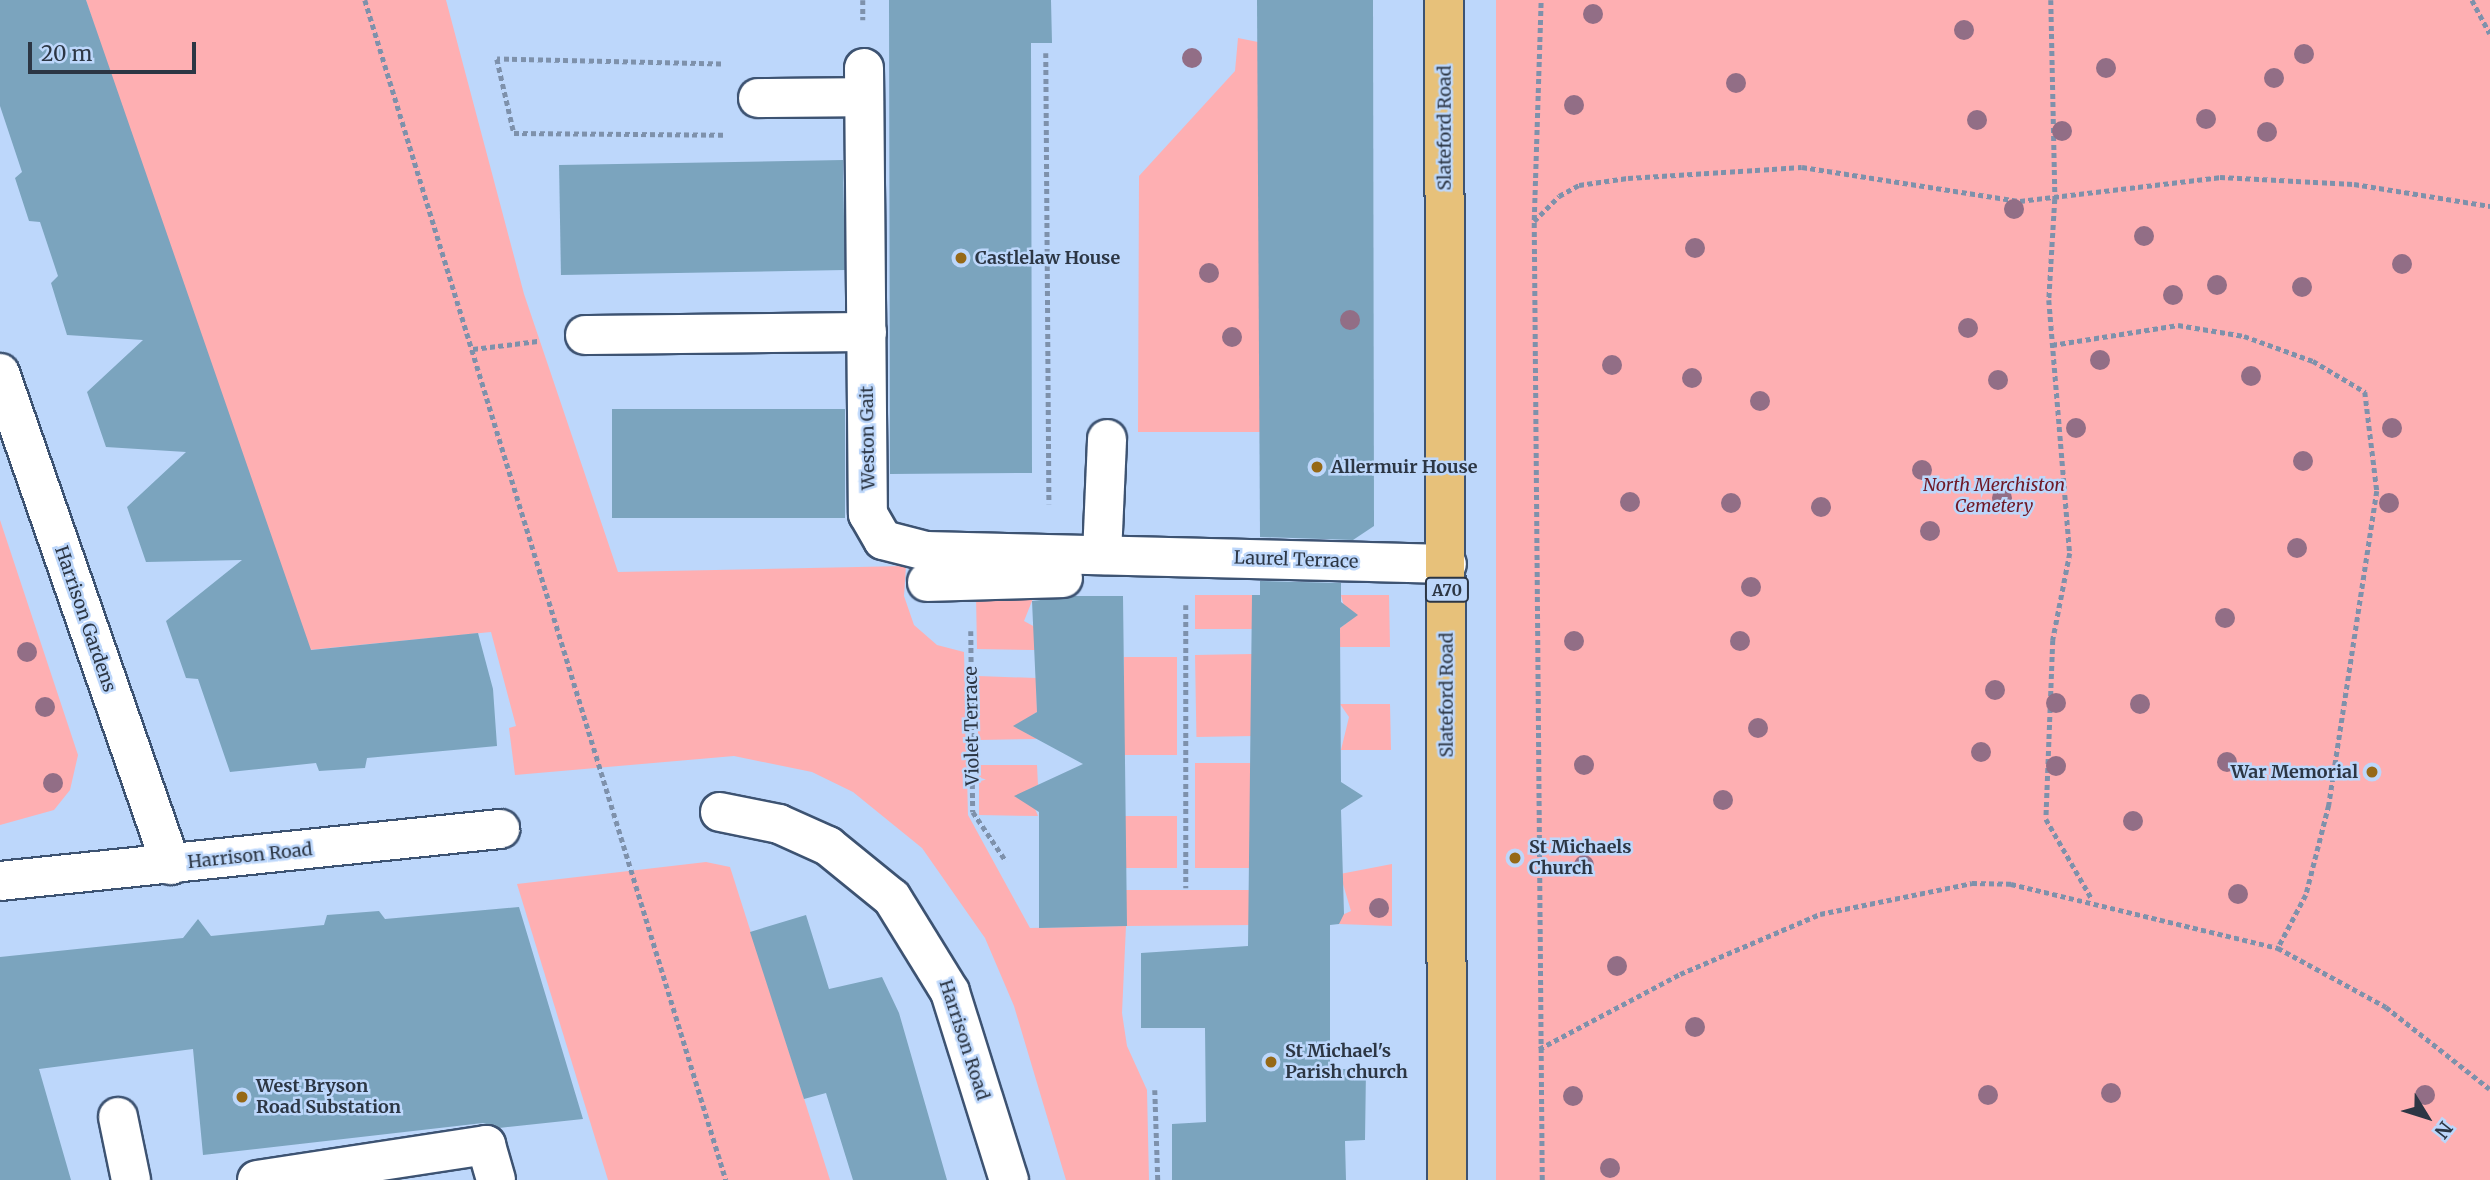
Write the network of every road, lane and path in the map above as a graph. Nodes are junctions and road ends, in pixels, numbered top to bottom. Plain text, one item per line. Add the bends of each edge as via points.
1 (365, 0) edge
2 (1444, 0) edge
3 (1541, 0) edge
4 (2051, 0) edge
5 (2472, 0) edge
6 (2490, 34) edge
7 (1046, 53) dead end
8 (667, 63) dead end
9 (758, 98) dead end
10 (738, 135) dead end
11 (2055, 200) junction
12 (2490, 206) edge
13 (1534, 221) junction
14 (867, 332) junction
15 (585, 335) joint
16 (2052, 345) junction
17 (473, 349) junction
18 (0, 373) edge
19 (1107, 439) dead end
20 (1049, 512) dead end
21 (1102, 555) junction
22 (1145, 556) junction
23 (1198, 557) junction
24 (1447, 564) junction
25 (970, 581) junction
26 (927, 582) dead end
27 (720, 812) dead end
28 (500, 829) dead end
29 (1006, 861) dead end
30 (171, 865) junction
31 (0, 881) edge
32 (1186, 888) dead end
33 (2092, 899) junction
34 (2278, 948) junction
35 (1539, 1049) junction
36 (2490, 1089) edge
37 (1155, 1090) dead end
38 (118, 1117) dead end
39 (131, 1180) edge
40 (257, 1180) edge
41 (496, 1180) edge
42 (726, 1180) edge
43 (1009, 1180) edge
44 (1158, 1180) edge
45 (1447, 1180) edge
46 (1542, 1180) edge

1 - 17 path
2 - 24 main road, Slateford Road / A70
3 - 13 path
4 - 11 path
5 - 6 path
7 - 20 path
8 - 10 path via 497,59 514,133
9 - 14 street, Weston Gait via 864,82
11 - 12 path via 2220,177 2354,184
11 - 13 path via 1954,195 1879,176 1802,167 1579,185
11 - 16 path
13 - 35 path
14 - 15 street
14 - 21 street, Weston Gait via 869,514 883,540 926,551
15 - 17 path
16 - 33 path via 2070,553 2053,640 2046,820
16 - 34 path via 2178,325 2256,340 2313,361 2365,392 2376,491 2329,805 2306,895
17 - 42 path
18 - 30 street, Harrison Gardens
19 - 21 street
21 - 22 street, Weston Gait
22 - 23 street, Laurel Terrace
22 - 25 street via 1095,578
23 - 24 street, Laurel Terrace
23 - 32 path via 1185,589
24 - 45 main road, Slateford Road / A70
25 - 26 street
25 - 29 path, Violet Terrace via 973,812
27 - 43 street, Harrison Road via 817,840 850,859 892,898 950,992
28 - 30 street, Harrison Road
30 - 31 street, Harrison Road
33 - 34 path
33 - 35 path via 1972,883 1820,914 1680,974
34 - 36 path via 2386,1007
35 - 46 path
37 - 44 path
38 - 39 street
40 - 41 street via 486,1145

